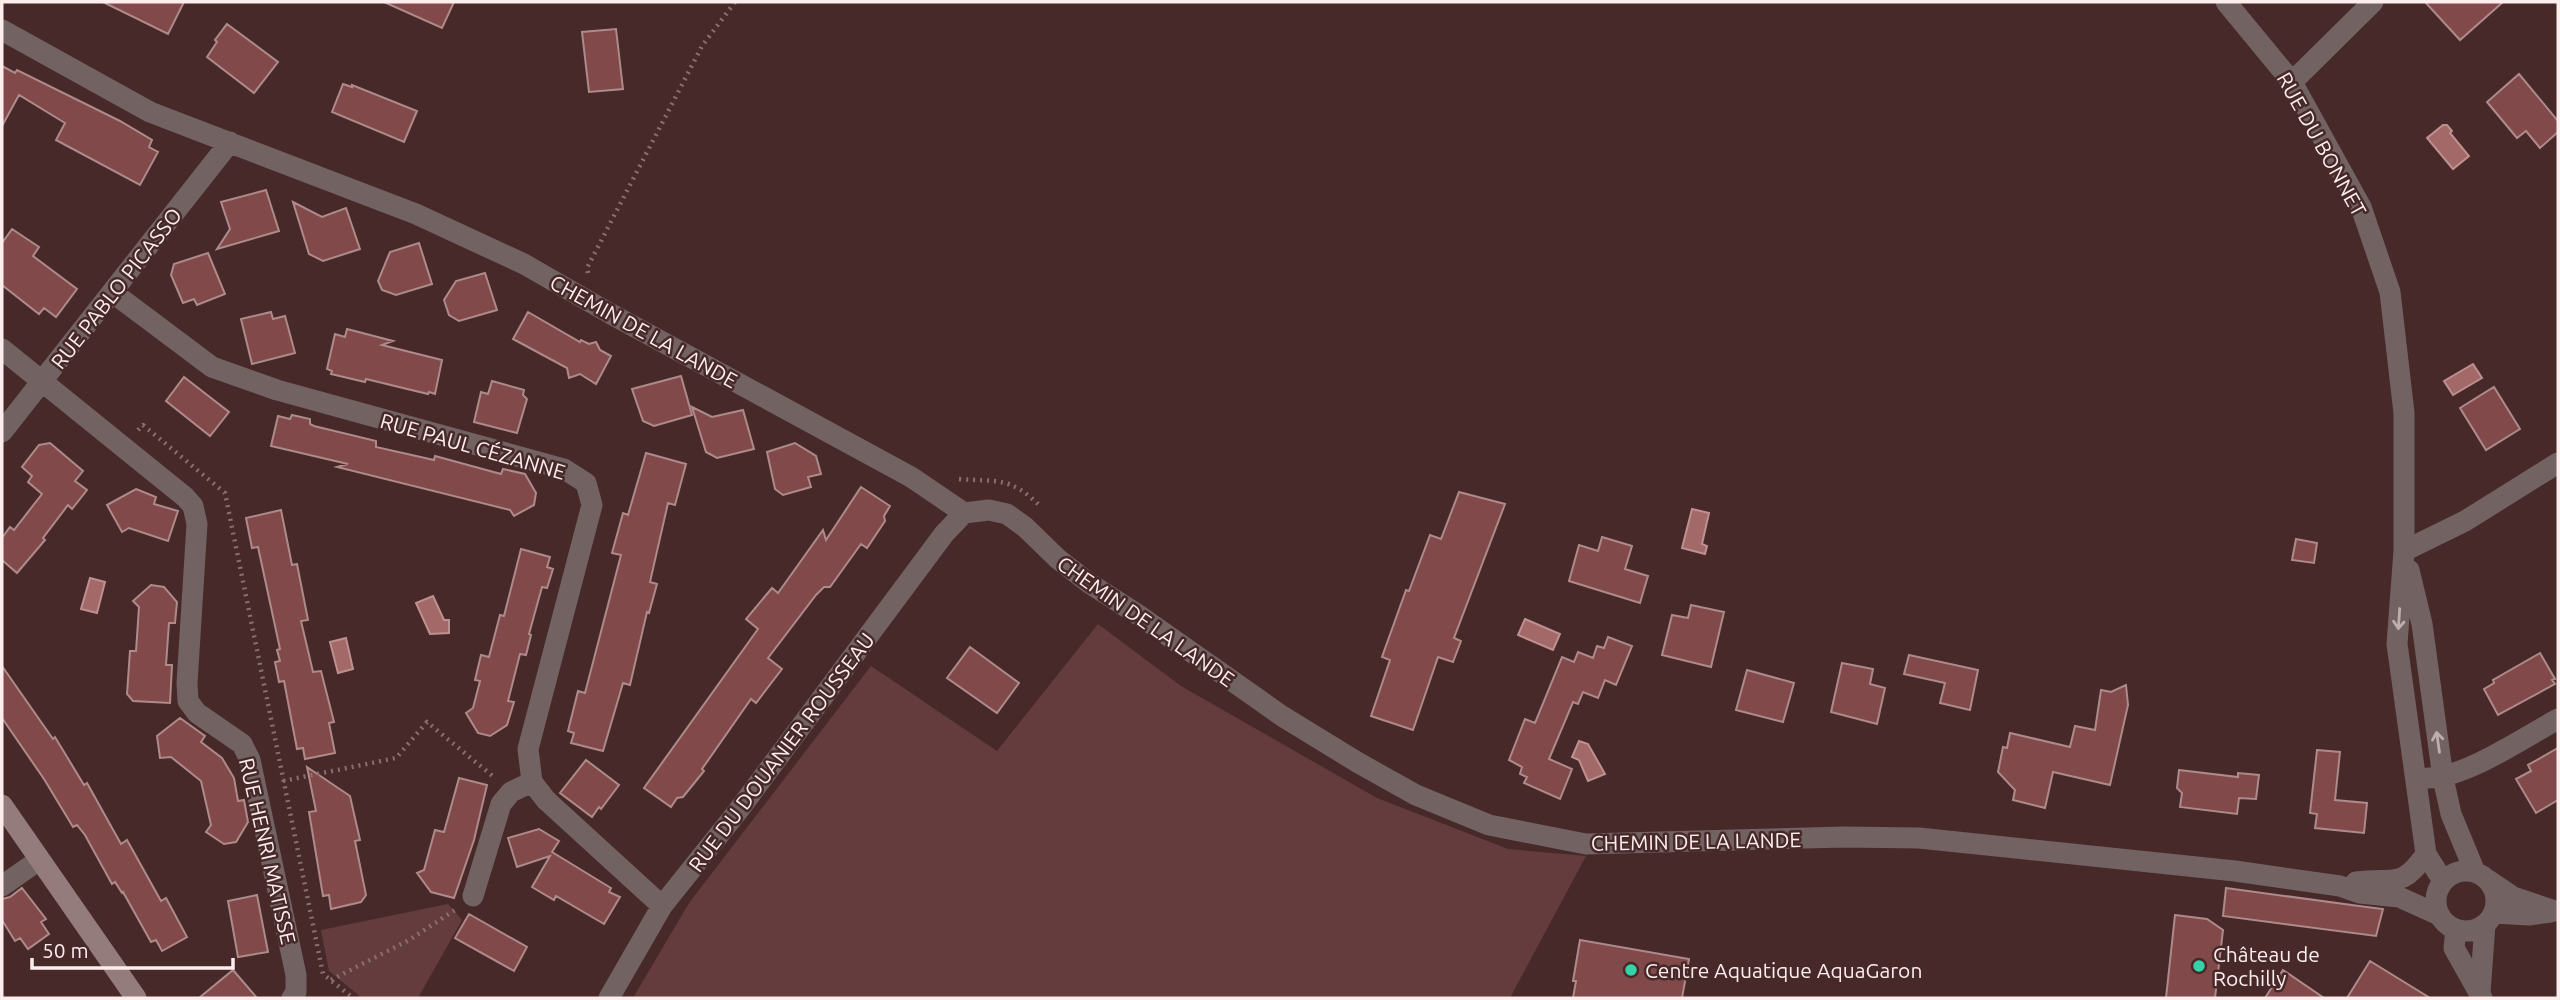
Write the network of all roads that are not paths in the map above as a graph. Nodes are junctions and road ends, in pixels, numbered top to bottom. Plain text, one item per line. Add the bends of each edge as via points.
1 (2226, 2) edge
2 (2373, 2) edge
3 (2, 30) edge
4 (2292, 82) junction
5 (230, 142) junction
6 (112, 292) junction
7 (2, 349) edge
8 (41, 382) junction
9 (2, 432) edge
10 (2558, 463) edge
11 (964, 513) junction
12 (2404, 551) junction
13 (2558, 719) edge
14 (2416, 778) junction
15 (2443, 778) junction
16 (532, 782) junction
17 (2, 805) edge
18 (2426, 854) junction
19 (39, 860) junction
20 (2409, 875) junction
21 (2482, 876) junction
22 (2442, 882) junction
23 (2, 886) edge
24 (2340, 886) junction
25 (474, 896) road end
26 (662, 906) junction
27 (2557, 911) edge
28 (2439, 915) junction
29 (2490, 919) junction
30 (2456, 929) junction
31 (2481, 996) edge
32 (136, 998) edge
33 (292, 998) edge
34 (609, 998) edge

1 - 4 street, RUE DU BONNET
2 - 4 street
3 - 5 street, CHEMIN DE LA LANDE via 150,112
4 - 12 street, RUE DU BONNET via 2361,207 2390,292 2404,413
5 - 6 street, RUE PABLO PICASSO
5 - 11 street, CHEMIN DE LA LANDE via 416,214 524,264 911,477
6 - 8 street, RUE PABLO PICASSO
6 - 16 street, RUE PAUL CÉZANNE via 212,367 277,390 564,470 586,483 592,505 528,749
7 - 8 street, RUE HENRI MATISSE
8 - 9 street, RUE PABLO PICASSO
8 - 33 street, RUE HENRI MATISSE via 193,506 197,524 188,701 197,713 242,744 250,760 296,975
10 - 12 street via 2465,521
11 - 24 street, CHEMIN DE LA LANDE via 989,510 1007,514 1089,583 1282,716 1416,795 1489,825 1586,844 1919,838
11 - 26 street, RUE DU DOUANIER ROUSSEAU
12 -> 14 street, RUE DU BONNET via 2397,644
15 -> 12 street, RUE DU BONNET via 2421,624
13 - 15 street
14 - 15 street
14 - 18 street, RUE DU BONNET
15 - 21 street, RUE DU BONNET via 2451,814
16 - 25 street via 501,804
16 - 26 street
17 - 19 street
18 - 20 street
18 - 22 street, RUE DU BONNET
19 - 23 street
19 - 32 street
20 - 22 street, CHEMIN DE LA LANDE
20 - 24 street, CHEMIN DE LA LANDE via 2401,880
21 - 22 street via 2463,871
21 - 27 street via 2513,897
21 - 29 street via 2496,896
22 - 28 street via 2436,899
24 - 28 street, CHEMIN DE LA LANDE via 2399,897
26 - 34 street, RUE DU DOUANIER ROUSSEAU
27 - 29 street
28 - 30 street
29 - 30 street via 2471,930
29 - 31 street
30 - 31 street via 2454,948

